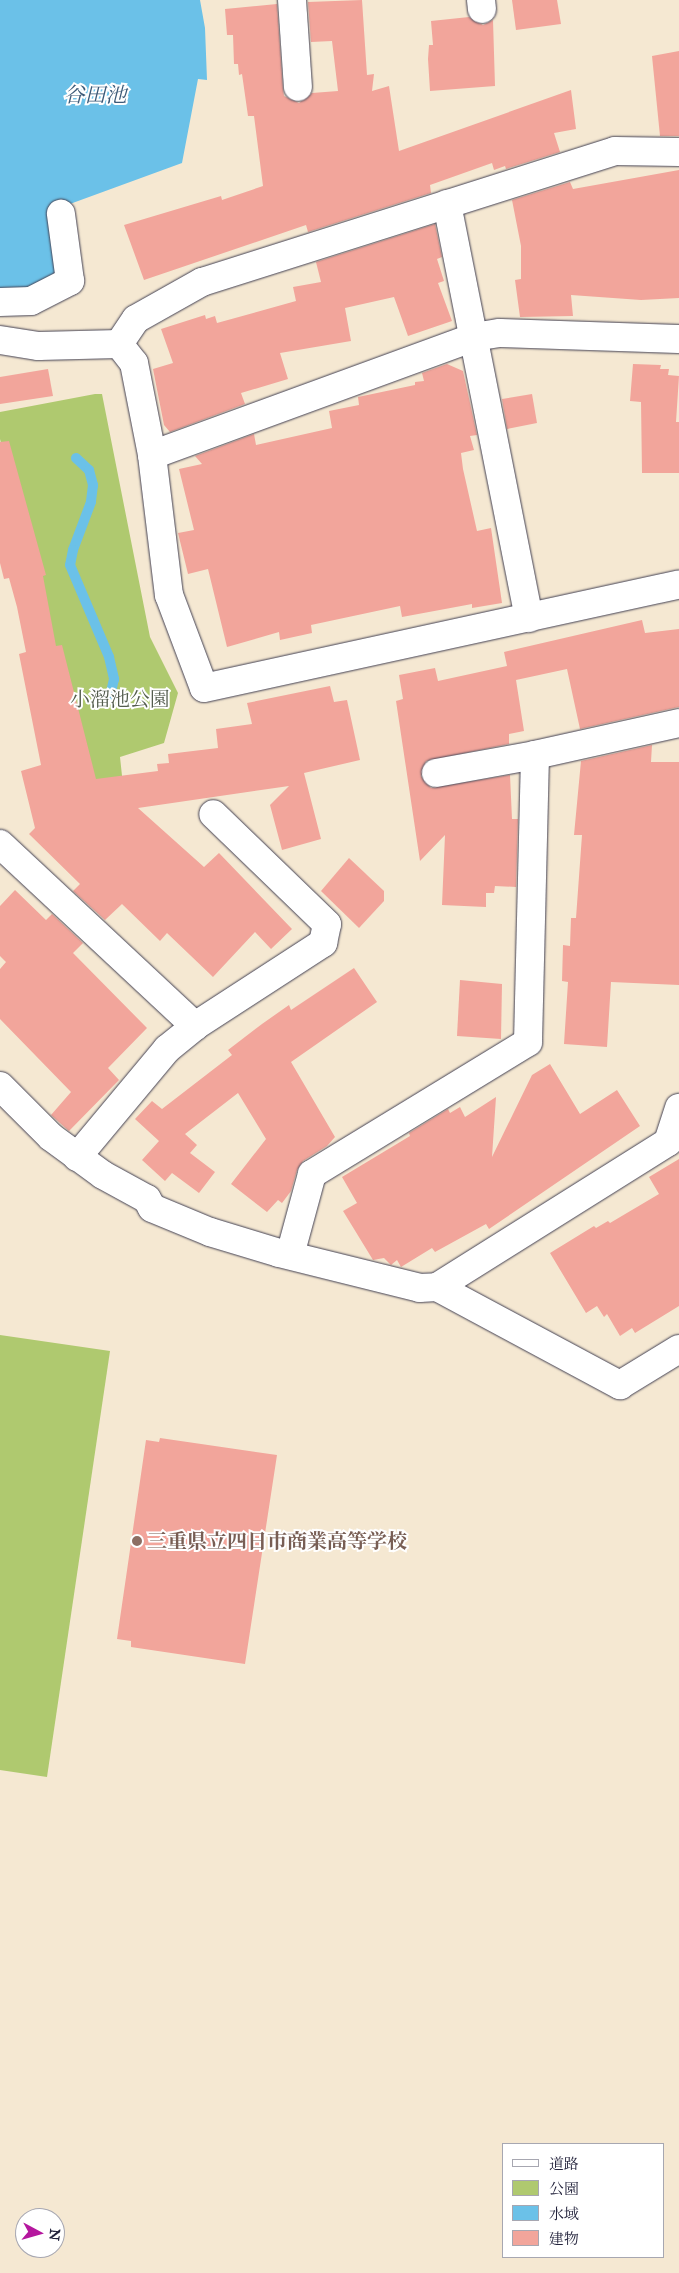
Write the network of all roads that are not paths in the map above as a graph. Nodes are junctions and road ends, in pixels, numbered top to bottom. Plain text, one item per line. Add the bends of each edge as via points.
1 (292, 0) edge
2 (298, 87) dead end
3 (679, 152) edge
4 (447, 204) junction
5 (61, 214) dead end
6 (0, 302) edge
7 (474, 337) junction
8 (679, 339) edge
9 (0, 340) edge
10 (119, 344) junction
11 (152, 455) junction
12 (679, 584) edge
13 (529, 618) junction
14 (679, 722) edge
15 (535, 755) junction
16 (436, 773) dead end
17 (213, 814) dead end
18 (0, 844) edge
19 (195, 1026) junction
20 (0, 1086) edge
21 (679, 1108) edge
22 (77, 1157) junction
23 (290, 1255) junction
24 (437, 1286) junction
25 (679, 1349) edge

1 - 2 street
3 - 4 street via 615,150
4 - 7 street
4 - 10 street via 202,282 136,319
5 - 6 street via 70,281 31,302
7 - 8 street via 500,333
7 - 11 street
7 - 13 street
9 - 10 street via 39,346
10 - 11 street via 134,363
11 - 13 street via 170,594 204,688
12 - 13 street
14 - 15 street
15 - 16 street
15 - 23 street via 528,1042 312,1174
17 - 19 street via 327,924 323,943
18 - 19 street
19 - 22 street via 167,1048
20 - 22 street via 51,1137
21 - 24 street via 668,1142
22 - 23 street via 147,1199 152,1208 210,1232
23 - 24 street via 420,1288
24 - 25 street via 620,1385

